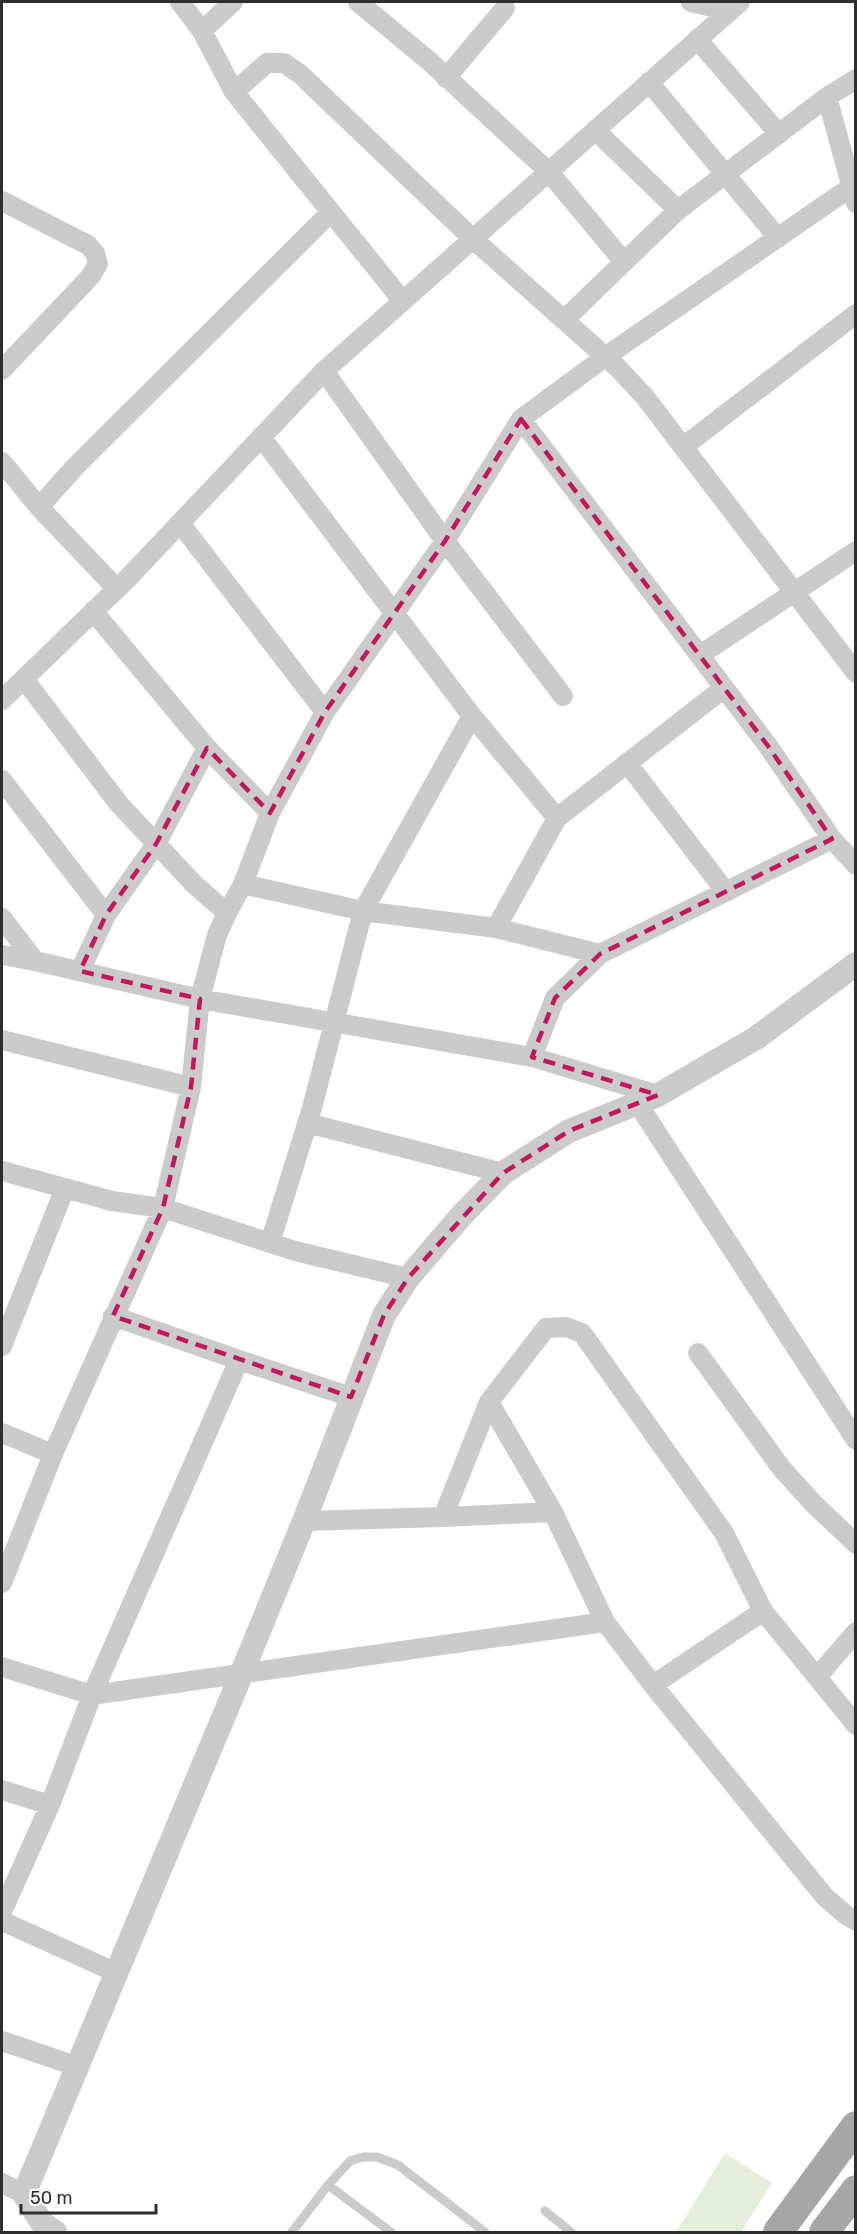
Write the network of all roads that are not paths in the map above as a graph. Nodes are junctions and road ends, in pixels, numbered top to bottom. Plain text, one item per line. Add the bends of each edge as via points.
1 (180, 2) edge
2 (233, 2) edge
3 (358, 2) edge
4 (691, 2) edge
5 (505, 4) edge
6 (734, 6) edge
7 (202, 31) junction
8 (697, 39) junction
9 (446, 78) junction
10 (855, 79) edge
11 (649, 82) junction
12 (234, 92) junction
13 (827, 97) junction
14 (595, 130) junction
15 (779, 134) junction
16 (549, 172) junction
17 (727, 174) junction
18 (853, 195) edge
19 (2, 201) edge
20 (678, 210) junction
21 (331, 212) junction
22 (778, 238) junction
23 (473, 239) junction
24 (624, 262) junction
25 (402, 300) junction
26 (855, 314) edge
27 (564, 320) junction
28 (605, 357) junction
29 (2, 370) edge
30 (324, 371) junction
31 (521, 419) junction
32 (261, 437) junction
33 (683, 447) junction
34 (2, 462) edge
35 (39, 507) junction
36 (180, 523) junction
37 (445, 540) junction
38 (855, 551) edge
39 (117, 589) junction
40 (795, 593) junction
41 (93, 611) junction
42 (395, 614) junction
43 (700, 656) junction
44 (855, 673) edge
45 (24, 679) junction
46 (724, 688) junction
47 (563, 696) dead end
48 (2, 700) edge
49 (325, 712) junction
50 (472, 716) junction
51 (207, 748) junction
52 (627, 763) junction
53 (2, 780) edge
54 (270, 813) junction
55 (557, 818) junction
56 (832, 839) junction
57 (156, 844) junction
58 (855, 865) edge
59 (243, 884) junction
60 (726, 892) junction
61 (363, 911) junction
62 (227, 913) junction
63 (106, 915) junction
64 (2, 918) edge
65 (496, 928) junction
66 (600, 954) junction
67 (2, 955) edge
68 (35, 961) junction
69 (80, 971) junction
70 (852, 972) edge
71 (200, 999) junction
72 (334, 1022) junction
73 (2, 1040) edge
74 (532, 1056) junction
75 (191, 1087) junction
76 (648, 1100) junction
77 (307, 1123) junction
78 (2, 1171) edge
79 (503, 1173) junction
80 (65, 1188) junction
81 (163, 1208) junction
82 (270, 1243) junction
83 (408, 1278) junction
84 (113, 1316) junction
85 (2, 1346) edge
86 (698, 1353) dead end
87 (239, 1360) junction
88 (351, 1397) junction
89 (489, 1402) junction
90 (2, 1433) edge
91 (855, 1440) edge
92 (53, 1454) junction
93 (553, 1512) junction
94 (443, 1517) junction
95 (303, 1521) junction
96 (855, 1544) edge
97 (4, 1572) edge
98 (763, 1611) junction
99 (605, 1622) junction
100 (855, 1632) edge
101 (2, 1667) edge
102 (241, 1675) junction
103 (817, 1677) junction
104 (653, 1685) junction
105 (92, 1695) junction
106 (855, 1725) edge
107 (2, 1790) edge
108 (50, 1805) junction
109 (2, 1912) edge
110 (2, 1921) edge
111 (855, 1921) edge
112 (117, 1973) junction
113 (2, 2041) edge
114 (76, 2066) junction
115 (855, 2126) edge
116 (2, 2184) edge
117 (328, 2185) junction
118 (855, 2190) edge
119 (24, 2194) junction
120 (545, 2211) dead end
121 (55, 2232) edge
122 (292, 2232) edge
123 (391, 2232) edge
124 (485, 2232) edge
125 (572, 2232) edge
126 (778, 2232) edge
127 (824, 2232) edge

1 - 7 street
2 - 7 street
3 - 9 street
4 - 6 street
5 - 9 street
6 - 8 street
7 - 12 street
8 - 11 street
8 - 15 street
9 - 16 street
10 - 13 street
11 - 14 street
11 - 17 street
12 - 21 street
12 - 23 street via 267,63 284,63
13 - 15 street
13 - 18 street
14 - 16 street
14 - 20 street
15 - 17 street
16 - 23 street
16 - 24 street
17 - 20 street
17 - 22 street
18 - 22 street
19 - 29 street via 88,245 98,264
20 - 24 street
21 - 25 street
21 - 35 street
22 - 28 street
23 - 25 street
23 - 27 street
24 - 27 street
25 - 30 street
26 - 33 street
27 - 28 street
28 - 31 street
28 - 33 street via 645,397
30 - 32 street
30 - 37 street
31 - 37 street
31 - 43 street
32 - 36 street
32 - 42 street
33 - 40 street
34 - 35 street
35 - 39 street
36 - 39 street
36 - 49 street
37 - 42 street
37 - 47 street
38 - 40 street
39 - 41 street
40 - 43 street
40 - 44 street
41 - 45 street
41 - 51 street
42 - 49 street
42 - 50 street
43 - 46 street
45 - 48 street
45 - 57 street via 118,804
46 - 52 street
46 - 56 street
49 - 54 street
50 - 55 street
50 - 61 street
51 - 54 street
51 - 57 street
52 - 55 street
52 - 60 street
53 - 63 street
54 - 59 street
55 - 65 street
56 - 58 street
56 - 60 street
57 - 62 street
57 - 63 street
59 - 61 street
59 - 62 street
60 - 66 street
61 - 65 street
61 - 72 street
62 - 71 street
63 - 69 street
64 - 68 street
65 - 66 street
66 - 74 street via 555,998
67 - 68 street
68 - 69 street
69 - 71 street
70 - 76 street via 756,1038
71 - 72 street
71 - 75 street
72 - 74 street
72 - 77 street
73 - 75 street
74 - 76 street
75 - 81 street
76 - 79 street via 569,1131
76 - 91 street
77 - 79 street
77 - 82 street
78 - 80 street
79 - 83 street
80 - 81 street via 112,1201
80 - 85 street
81 - 82 street
81 - 84 street
82 - 83 street
83 - 88 street via 384,1315
84 - 87 street
84 - 92 street
86 - 96 street via 782,1469
87 - 88 street
87 - 105 street
88 - 95 street
89 - 93 street
89 - 94 street
89 - 98 street via 546,1328 566,1327 582,1333 724,1533
90 - 92 street
92 - 97 street
93 - 94 street
93 - 99 street
94 - 95 street
95 - 102 street
98 - 103 street
98 - 104 street
99 - 102 street
99 - 104 street
100 - 103 street
101 - 105 street
102 - 105 street
102 - 112 street
103 - 106 street
104 - 111 street via 825,1897
105 - 108 street
107 - 108 street
108 - 109 street
110 - 112 street
112 - 114 street
113 - 114 street
114 - 119 street
115 - 126 main road
116 - 119 street
117 - 122 lane
117 - 123 lane
117 - 124 lane via 350,2161 377,2157 398,2165
118 - 127 main road
119 - 121 street via 42,2223
120 - 125 lane

